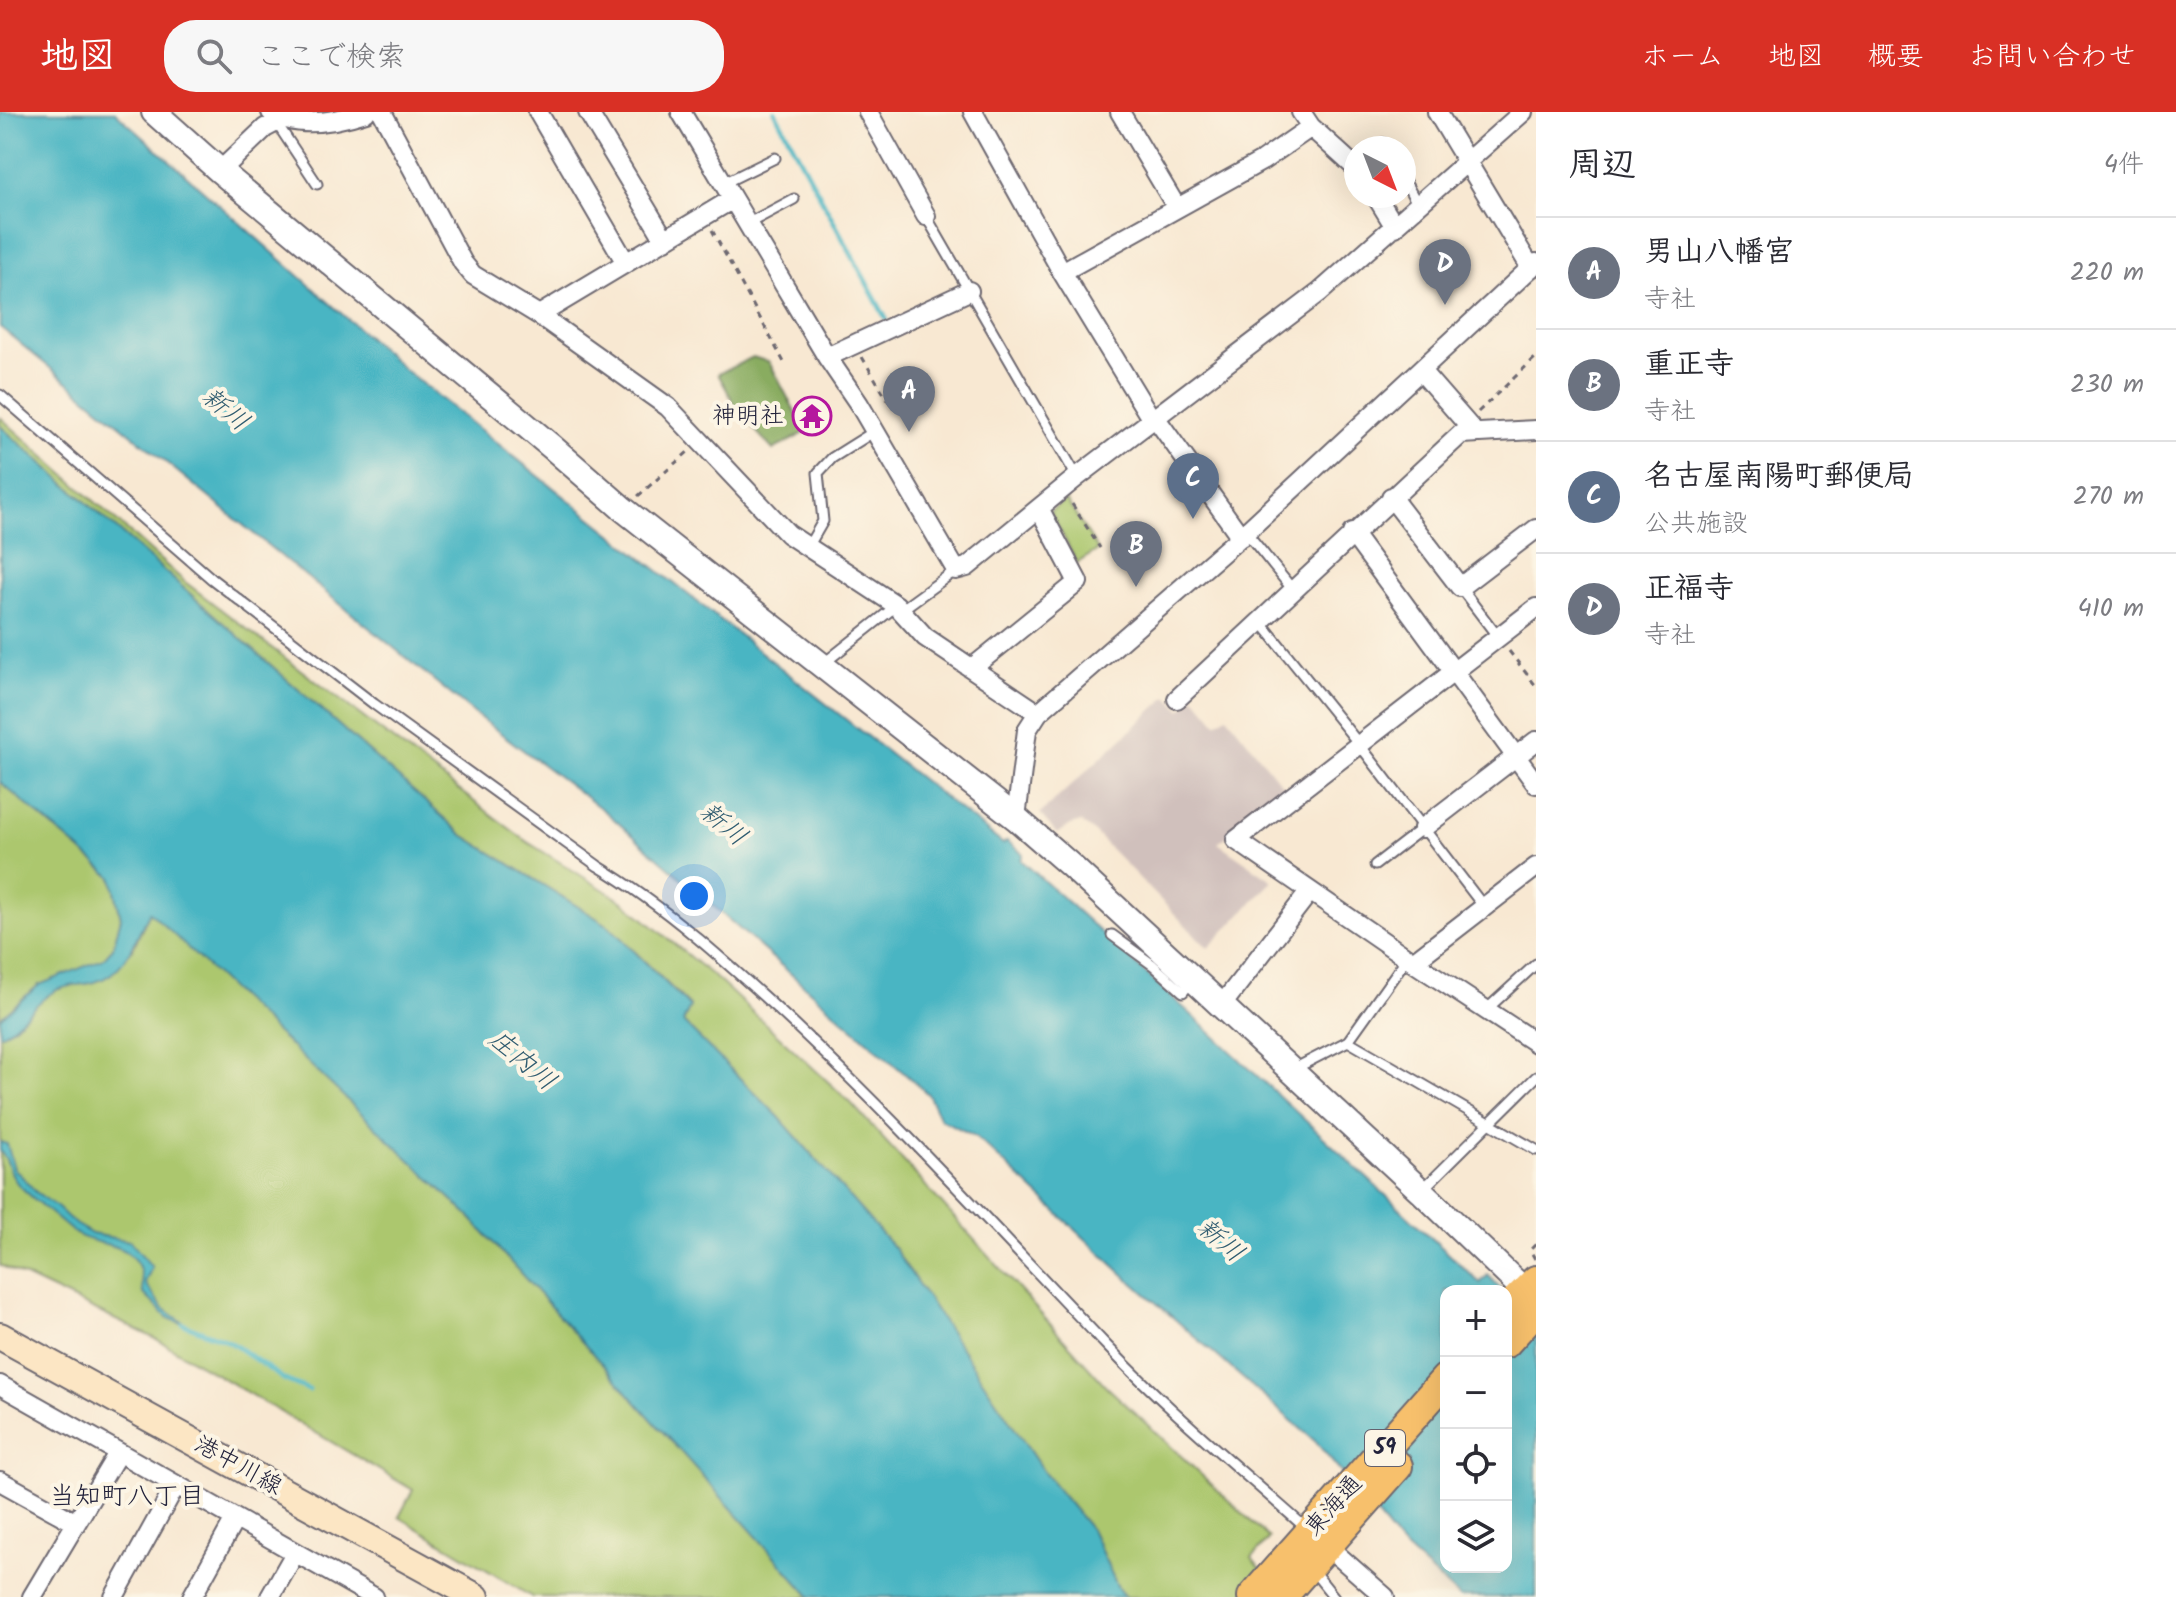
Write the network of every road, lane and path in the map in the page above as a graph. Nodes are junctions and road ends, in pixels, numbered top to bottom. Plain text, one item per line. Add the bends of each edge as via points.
1 (154, 112) edge
2 (366, 112) edge
3 (382, 112) edge
4 (538, 112) edge
5 (588, 112) edge
6 (681, 112) edge
7 (868, 112) edge
8 (973, 112) edge
9 (1120, 112) edge
10 (1437, 112) edge
11 (1523, 112) edge
12 (283, 117) edge
13 (1306, 120) edge
14 (1344, 156) edge
15 (775, 158) dead end
16 (1468, 164) junction
17 (220, 171) junction
18 (317, 184) dead end
19 (727, 192) junction
20 (794, 199) dead end
21 (1416, 202) edge
22 (1419, 207) junction
23 (1177, 208) junction
24 (1383, 208) edge
25 (705, 216) junction
26 (926, 216) joint
27 (746, 225) junction
28 (1395, 227) junction
29 (665, 240) junction
30 (626, 263) junction
31 (1534, 266) edge
32 (1062, 272) junction
33 (969, 291) junction
34 (539, 315) junction
35 (855, 345) junction
36 (827, 357) junction
37 (1536, 357) edge
38 (785, 364) dead end
39 (1421, 371) junction
40 (0, 395) edge
41 (889, 402) dead end
42 (1154, 419) junction
43 (1471, 428) junction
44 (1536, 430) edge
45 (875, 431) junction
46 (701, 441) junction
47 (1077, 477) junction
48 (1391, 497) junction
49 (1071, 501) dead end
50 (1039, 508) junction
51 (623, 509) junction
52 (1536, 529) edge
53 (1352, 533) junction
54 (1243, 535) junction
55 (808, 547) junction
56 (1100, 548) dead end
57 (956, 570) junction
58 (1460, 587) junction
59 (1293, 590) junction
60 (899, 608) junction
61 (1536, 608) edge
62 (1260, 621) junction
63 (1498, 637) junction
64 (820, 666) junction
65 (972, 668) junction
66 (1454, 671) junction
67 (1536, 686) edge
68 (1177, 699) dead end
69 (1038, 713) junction
70 (1536, 741) edge
71 (1359, 744) junction
72 (1515, 757) junction
73 (1536, 784) edge
74 (1016, 818) junction
75 (1423, 828) junction
76 (1375, 865) dead end
77 (1536, 867) edge
78 (1310, 891) junction
79 (1484, 907) junction
80 (1112, 935) dead end
81 (1410, 960) junction
82 (1536, 964) edge
83 (1194, 979) junction
84 (1222, 1005) junction
85 (1486, 1010) junction
86 (1348, 1041) junction
87 (1536, 1043) edge
88 (1292, 1070) junction
89 (1536, 1077) edge
90 (1489, 1122) junction
91 (1536, 1150) edge
92 (1421, 1191) junction
93 (1536, 1244) edge
94 (1536, 1260) edge
95 (1526, 1301) edge
96 (1512, 1330) edge
97 (0, 1336) edge
98 (0, 1385) edge
99 (1440, 1387) edge
100 (1440, 1416) edge
101 (118, 1453) junction
102 (0, 1481) edge
103 (176, 1485) junction
104 (235, 1519) junction
105 (76, 1523) junction
106 (1319, 1544) junction
107 (295, 1553) junction
108 (444, 1586) edge
109 (348, 1591) edge
110 (32, 1597) edge
111 (114, 1597) edge
112 (192, 1597) edge
113 (270, 1597) edge
114 (374, 1597) edge
115 (476, 1597) edge
116 (1253, 1597) edge
117 (1281, 1597) edge
118 (1334, 1597) edge
119 (1385, 1597) edge

1 - 17 street
2 - 12 street via 334,121
3 - 34 street via 463,263 473,275
4 - 30 street
5 - 29 street
6 - 19 street
7 - 26 street
8 - 32 street
9 - 23 street
10 - 16 street
11 - 16 street
12 - 17 street
12 - 18 lane
13 - 14 street
13 - 23 street via 1262,161
15 - 19 lane
16 - 22 street
16 - 31 street
17 - 51 street
19 - 25 street
19 - 27 street
20 - 27 lane
21 - 22 lane
22 - 28 street
23 - 32 street
24 - 28 street
25 - 29 street
25 - 38 path
26 - 33 lane
27 - 36 street
28 - 42 street via 1320,292
29 - 30 street
30 - 34 street
31 - 39 street
32 - 42 street
33 - 35 street
33 - 47 lane
34 - 46 street via 668,407
35 - 36 street
35 - 41 path
36 - 45 street
37 - 43 path
39 - 43 street
39 - 54 street
40 - 106 lane via 212,579 374,704 707,944 838,1066 1150,1390
42 - 47 street
42 - 54 street
43 - 44 street
43 - 48 street
45 - 55 lane via 818,473 823,521
45 - 57 street
46 - 51 path
46 - 55 street via 788,534
47 - 50 street
48 - 53 street
48 - 58 street
49 - 56 path
50 - 57 street via 967,567
50 - 65 street via 1078,582
51 - 64 street
52 - 58 street
53 - 59 street
53 - 66 street
54 - 59 lane
54 - 69 street
55 - 60 street
57 - 60 lane
58 - 63 lane
59 - 62 street
60 - 64 lane
60 - 65 street via 925,637
61 - 63 street
62 - 68 street
62 - 71 lane
63 - 66 street
63 - 67 path
64 - 74 street
65 - 69 street
66 - 71 street
66 - 72 street
69 - 74 street via 1027,730
70 - 72 street
71 - 75 lane
71 - 78 street via 1236,840
72 - 73 street
72 - 75 street
74 - 83 street
75 - 76 lane
75 - 79 lane
77 - 79 street
78 - 81 street
78 - 84 street
79 - 81 street
80 - 83 lane via 1183,992
81 - 85 street
81 - 86 lane
82 - 85 lane
83 - 84 street
84 - 88 street
85 - 87 street
86 - 88 lane
86 - 90 lane
88 - 92 street
89 - 90 lane
90 - 91 lane
90 - 92 lane
92 - 95 street
93 - 94 path via 1530,1250
95 - 96 main road
97 - 108 main road, 港中川線
98 - 101 street
99 - 106 main road, 東海通 / 59
100 - 106 main road, 東海通 / 59
101 - 103 street
101 - 105 street
102 - 105 street
103 - 104 street
103 - 111 street
104 - 107 street
104 - 112 street
105 - 110 street
106 - 116 main road, 東海通 / 59
106 - 117 main road, 東海通 / 59
106 - 118 lane
106 - 119 street
107 - 109 street
107 - 113 street
108 - 115 main road, 港中川線
109 - 114 street

